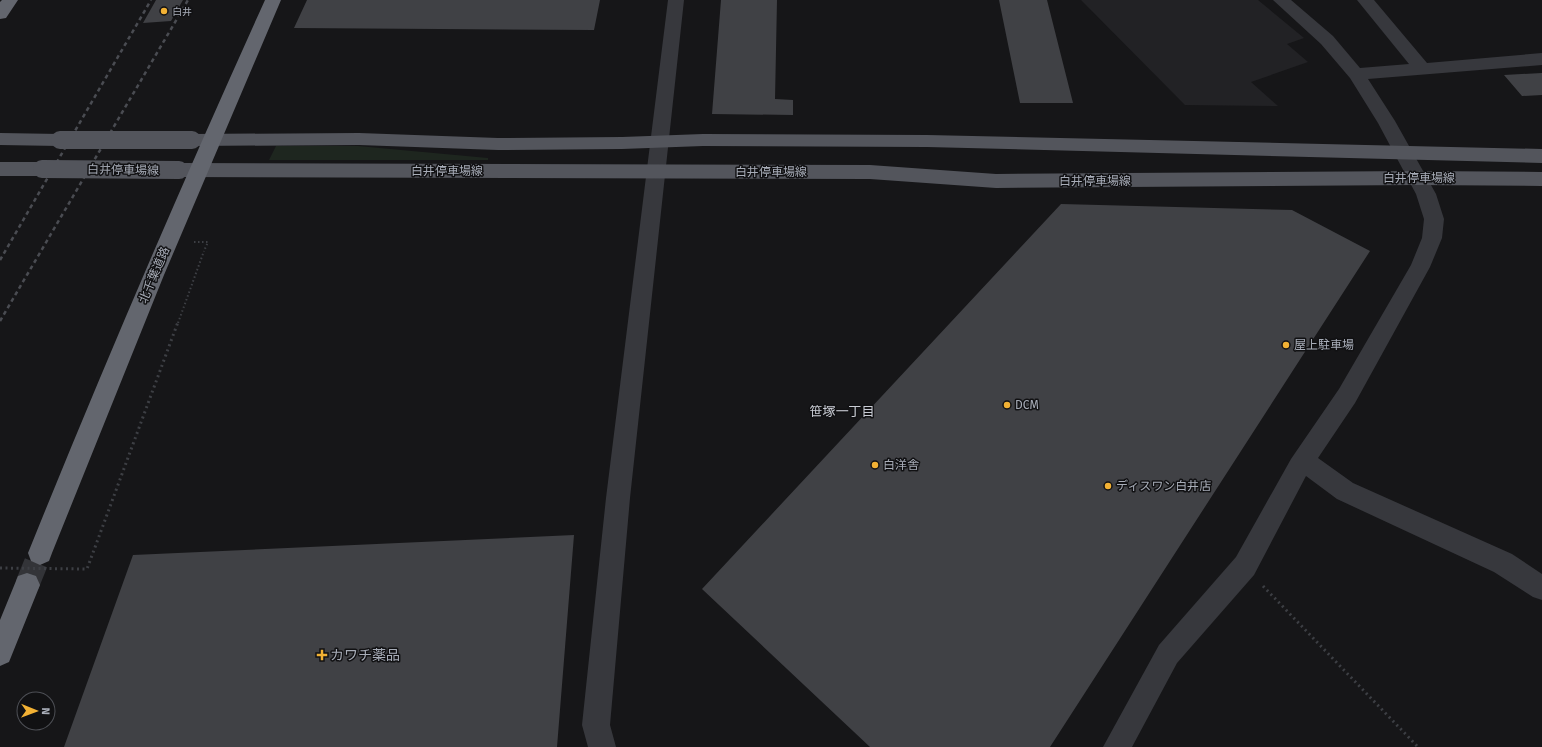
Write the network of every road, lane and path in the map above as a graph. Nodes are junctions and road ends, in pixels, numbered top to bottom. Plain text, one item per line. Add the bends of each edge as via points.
1 (10, 0) edge
2 (273, 0) edge
3 (676, 0) edge
4 (1282, 0) edge
5 (1366, 0) edge
6 (1370, 0) edge
7 (0, 14) edge
8 (1542, 59) edge
9 (1422, 68) junction
10 (1356, 74) junction
11 (0, 139) edge
12 (211, 139) junction
13 (660, 142) junction
14 (1403, 152) junction
15 (1542, 156) edge
16 (0, 169) edge
17 (189, 170) junction
18 (656, 172) junction
19 (1417, 178) junction
20 (1542, 179) edge
21 (192, 242) dead end
22 (1304, 461) junction
23 (40, 553) tunnel mouth
24 (1245, 566) junction
25 (0, 568) edge
26 (27, 585) tunnel mouth
27 (1542, 588) edge
28 (0, 653) edge
29 (602, 747) edge
30 (1117, 747) edge
31 (1418, 747) edge

1 - 7 highway
2 - 12 highway, 北千葉道路
3 - 13 street
4 - 10 street via 1327,40
5 - 6 street
5 - 9 street
8 - 9 street
9 - 10 street
10 - 14 street
11 - 12 main road, 白井停車場線, bridge
12 - 13 main road, 白井停車場線 via 359,139 498,144
12 - 17 highway, 北千葉道路
13 - 14 main road, 白井停車場線 via 927,141
13 - 18 street
14 - 15 main road, 白井停車場線
14 - 19 street
16 - 17 main road, 白井停車場線, bridge
17 - 18 main road, 白井停車場線
17 - 23 highway, 北千葉道路
18 - 19 main road, 白井停車場線 via 870,172 996,181
18 - 29 street via 618,498 596,725
19 - 20 main road, 白井停車場線
19 - 22 street via 1426,194 1434,220 1432,238 1420,267 1347,396
21 - 25 path, bridge via 208,242 86,569
22 - 24 street
22 - 27 street via 1345,491 1503,564
24 - 30 street via 1168,654
24 - 31 path
26 - 28 highway

